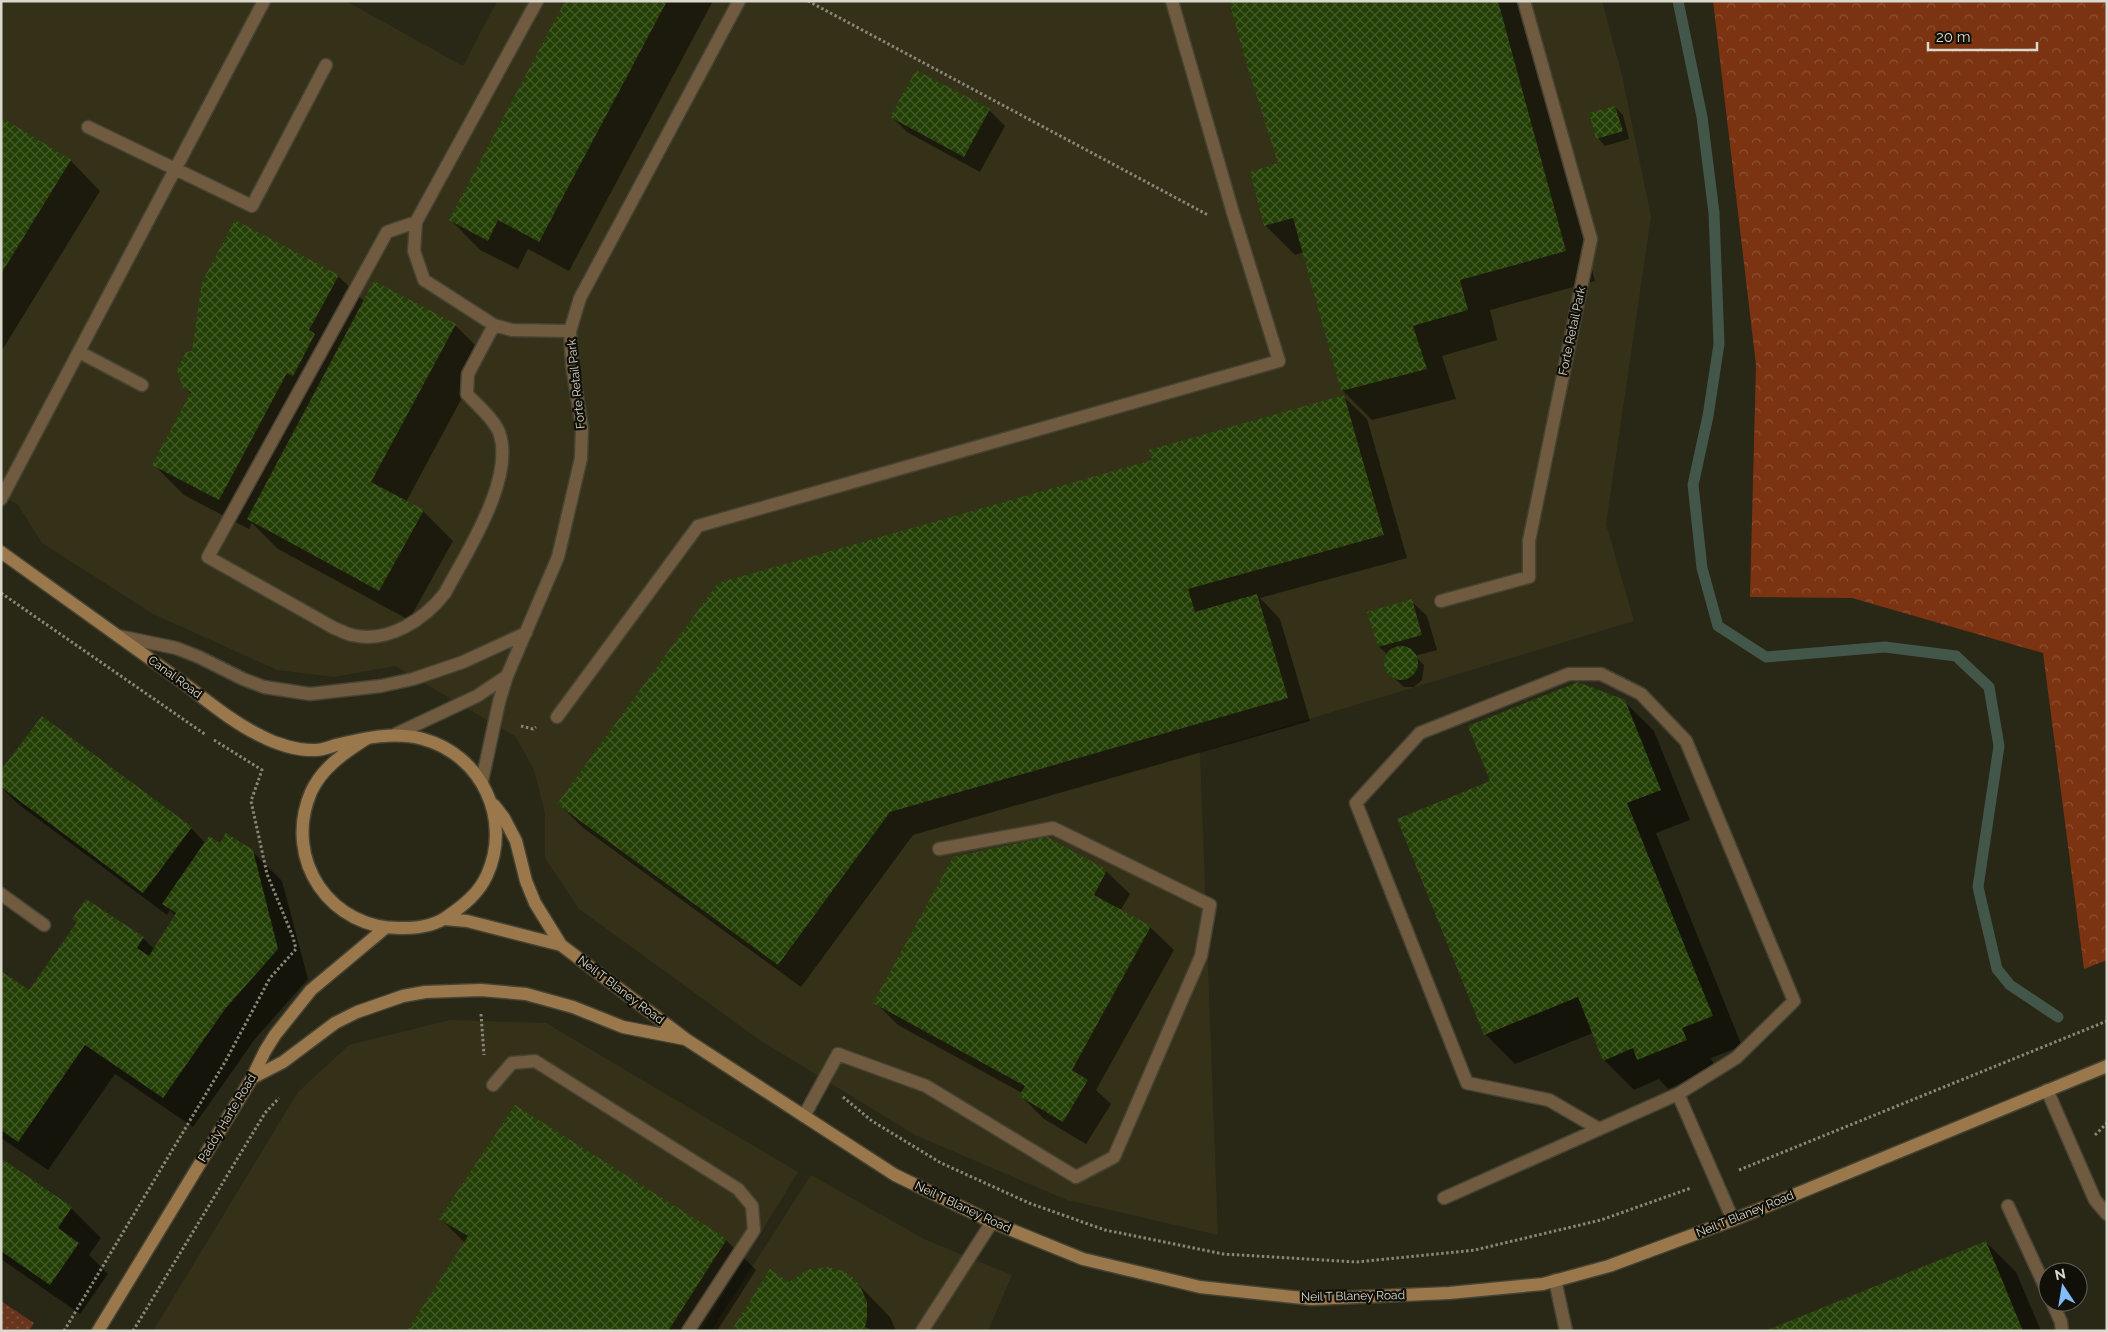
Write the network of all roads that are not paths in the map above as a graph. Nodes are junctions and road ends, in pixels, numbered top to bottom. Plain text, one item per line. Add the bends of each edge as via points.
1 (264, 1) edge
2 (536, 1) edge
3 (740, 1) edge
4 (1172, 1) edge
5 (1524, 1) edge
6 (326, 65) dead end
7 (88, 127) dead end
8 (175, 169) junction
9 (416, 222) junction
10 (494, 325) junction
11 (570, 331) junction
12 (79, 352) junction
13 (142, 385) dead end
14 (1, 499) edge
15 (1, 552) edge
16 (1441, 602) dead end
17 (526, 633) junction
18 (118, 636) junction
19 (507, 676) junction
20 (557, 717) road end
21 (396, 734) junction
22 (366, 739) junction
23 (482, 781) junction
24 (492, 803) junction
25 (939, 849) dead end
26 (1, 894) edge
27 (445, 919) junction
28 (44, 925) dead end
29 (384, 929) junction
30 (561, 945) junction
31 (687, 1040) junction
32 (2107, 1066) edge
33 (252, 1078) junction
34 (493, 1084) road end
35 (2048, 1090) junction
36 (1678, 1094) junction
37 (804, 1116) junction
38 (1599, 1128) junction
39 (1444, 1198) dead end
40 (2008, 1206) dead end
41 (2107, 1214) edge
42 (1733, 1220) junction
43 (992, 1222) junction
44 (2038, 1271) edge
45 (1555, 1280) junction
46 (2056, 1312) edge
47 (98, 1331) edge
48 (688, 1331) edge
49 (922, 1331) edge
50 (1566, 1331) edge
51 (2062, 1331) edge

1 - 8 street
2 - 9 street
3 - 11 street, Forte Retail Park via 580,298
4 - 20 street via 1278,361 698,526
5 - 16 street, Forte Retail Park via 1591,238 1529,541 1529,577
6 - 8 street via 252,206
7 - 8 street
8 - 12 street
9 - 10 street via 414,251 424,280
9 - 10 street via 387,232 208,557 353,636 389,633 416,622 445,593 488,509 502,471 498,431 467,394 468,374
10 - 11 street via 512,330
11 - 17 street, Forte Retail Park via 582,428 581,458 558,557
12 - 13 street
12 - 14 street
15 - 18 main road, Canal Road
17 - 18 street via 455,665 413,679 310,694 264,687 176,648
17 - 19 street, Forte Retail Park
18 - 22 main road, Canal Road via 232,720 262,737 317,751
19 - 21 street via 477,696
19 - 23 street, Forte Retail Park
21 - 22 main road, Canal Road
21 - 23 main road, Canal Road via 424,739 450,750
22 - 29 main road via 326,768 311,792 303,819 303,848 310,872 340,910
23 - 24 main road, Canal Road
24 - 27 main road via 495,852 486,876 471,899
24 - 30 main road, Neil T Blaney Road via 516,842 530,891
25 - 37 street via 1052,828 1210,905 1201,956 1114,1157 1076,1177 926,1086 838,1054
26 - 28 street
27 - 29 main road via 419,928
27 - 30 main road, Neil T Blaney Road via 467,921
29 - 33 main road, Paddy Harte Road via 311,990 275,1035
30 - 31 main road, Neil T Blaney Road
31 - 33 main road via 623,1027 573,1007 526,994 481,990 433,991 402,996 357,1012 335,1023 283,1062
31 - 37 main road, Neil T Blaney Road
32 - 35 main road, Neil T Blaney Road
33 - 47 main road, Paddy Harte Road
34 - 48 street via 512,1063 535,1061 743,1194 752,1206 754,1230
35 - 41 street via 2095,1200
35 - 42 main road, Neil T Blaney Road
36 - 38 street
36 - 38 street via 1736,1058 1794,1001 1686,741 1641,694 1600,674 1569,674 1420,733 1356,803 1466,1083 1549,1100
36 - 42 street
37 - 43 main road, Neil T Blaney Road via 895,1175
38 - 39 street
40 - 44 street
42 - 45 main road, Neil T Blaney Road via 1609,1266
43 - 45 main road, Neil T Blaney Road via 1083,1259 1200,1287 1312,1299 1449,1293 1543,1284
43 - 49 street
45 - 50 street
46 - 51 street

